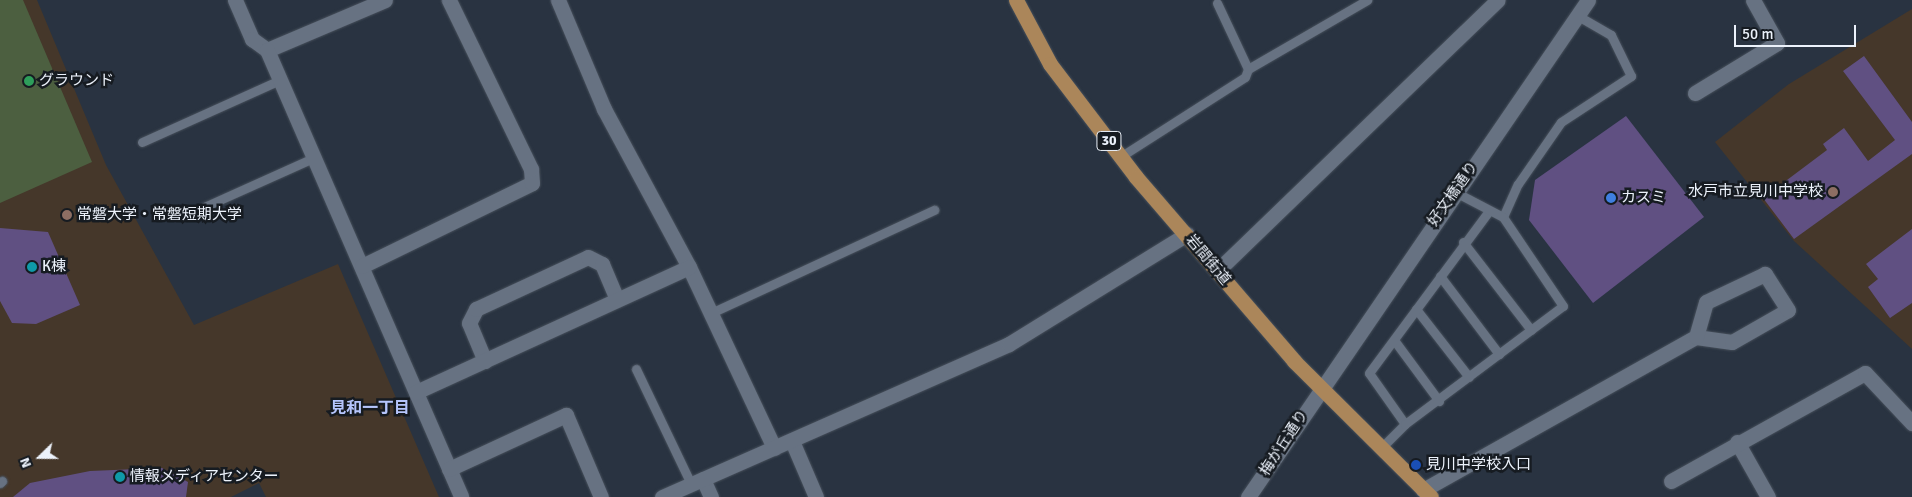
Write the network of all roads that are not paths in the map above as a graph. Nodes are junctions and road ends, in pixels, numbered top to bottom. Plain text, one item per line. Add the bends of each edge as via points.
1 (235, 0) edge
2 (385, 0) edge
3 (449, 0) edge
4 (558, 0) edge
5 (1016, 0) edge
6 (1367, 0) edge
7 (1498, 0) edge
8 (1588, 0) edge
9 (1753, 0) edge
10 (1219, 1) edge
11 (1577, 15) junction
12 (267, 50) junction
13 (1248, 68) junction
14 (278, 81) junction
15 (1696, 93) dead end
16 (142, 142) dead end
17 (1120, 157) junction
18 (313, 158) junction
19 (1455, 192) junction
20 (204, 207) dead end
21 (934, 210) dead end
22 (1488, 212) junction
23 (1503, 217) junction
24 (1186, 234) junction
25 (1463, 242) junction
26 (362, 266) junction
27 (688, 267) junction
28 (1218, 271) junction
29 (1440, 276) junction
30 (617, 299) junction
31 (1416, 309) junction
32 (711, 313) junction
33 (1531, 330) junction
34 (1696, 337) junction
35 (1394, 340) junction
36 (1499, 354) junction
37 (485, 361) junction
38 (636, 369) dead end
39 (1469, 377) junction
40 (1320, 388) junction
41 (416, 392) junction
42 (1438, 401) junction
43 (1912, 423) edge
44 (1405, 424) junction
45 (792, 440) junction
46 (1737, 442) junction
47 (774, 448) junction
48 (1380, 449) junction
49 (449, 469) junction
50 (1671, 481) dead end
51 (697, 482) junction
52 (1427, 494) edge
53 (461, 497) edge
54 (601, 497) edge
55 (662, 497) edge
56 (711, 497) edge
57 (816, 497) edge
58 (1248, 497) edge
59 (1768, 497) edge

1 - 12 street via 252,39
2 - 12 street
3 - 26 street via 531,169 532,183
4 - 27 street via 604,109
5 - 17 main road, 岩間街道 / 30 via 1050,64
6 - 13 lane
7 - 28 street
8 - 11 street, 好文橋通り
9 - 15 street via 1777,43
10 - 13 lane
11 - 19 street, 好文橋通り
11 - 23 lane via 1611,35 1631,76 1562,122 1518,184
12 - 14 street
13 - 17 lane via 1245,77
14 - 16 lane
14 - 18 street
17 - 24 main road, 岩間街道 / 30
18 - 20 lane
18 - 26 street
19 - 22 lane
19 - 40 street, 好文橋通り
21 - 32 lane
22 - 23 lane
22 - 25 lane
23 - 33 lane via 1563,306
24 - 28 main road, 岩間街道 / 30
24 - 45 street via 1041,328
25 - 29 lane
25 - 33 lane
26 - 41 street
27 - 30 street
27 - 32 street
28 - 40 main road, 岩間街道 / 30
29 - 31 lane
29 - 36 lane
30 - 37 street
30 - 37 street via 602,264 588,256 476,309 469,323
31 - 35 lane
31 - 39 lane
32 - 47 street
33 - 36 lane
34 - 34 street via 1732,342 1788,310 1765,274 1706,302
34 - 52 street
35 - 42 lane
35 - 44 lane via 1369,373
36 - 39 lane
37 - 41 street
38 - 51 lane
39 - 42 lane
40 - 48 main road, 岩間街道 / 30
40 - 58 street, 梅が丘通り
41 - 49 street
42 - 44 lane
43 - 46 street via 1865,373
44 - 48 lane
45 - 47 street
45 - 57 street
46 - 50 street
46 - 59 street
47 - 51 street
48 - 52 main road, 岩間街道 / 30
49 - 53 street
49 - 54 street via 566,415
51 - 55 street
51 - 56 street

